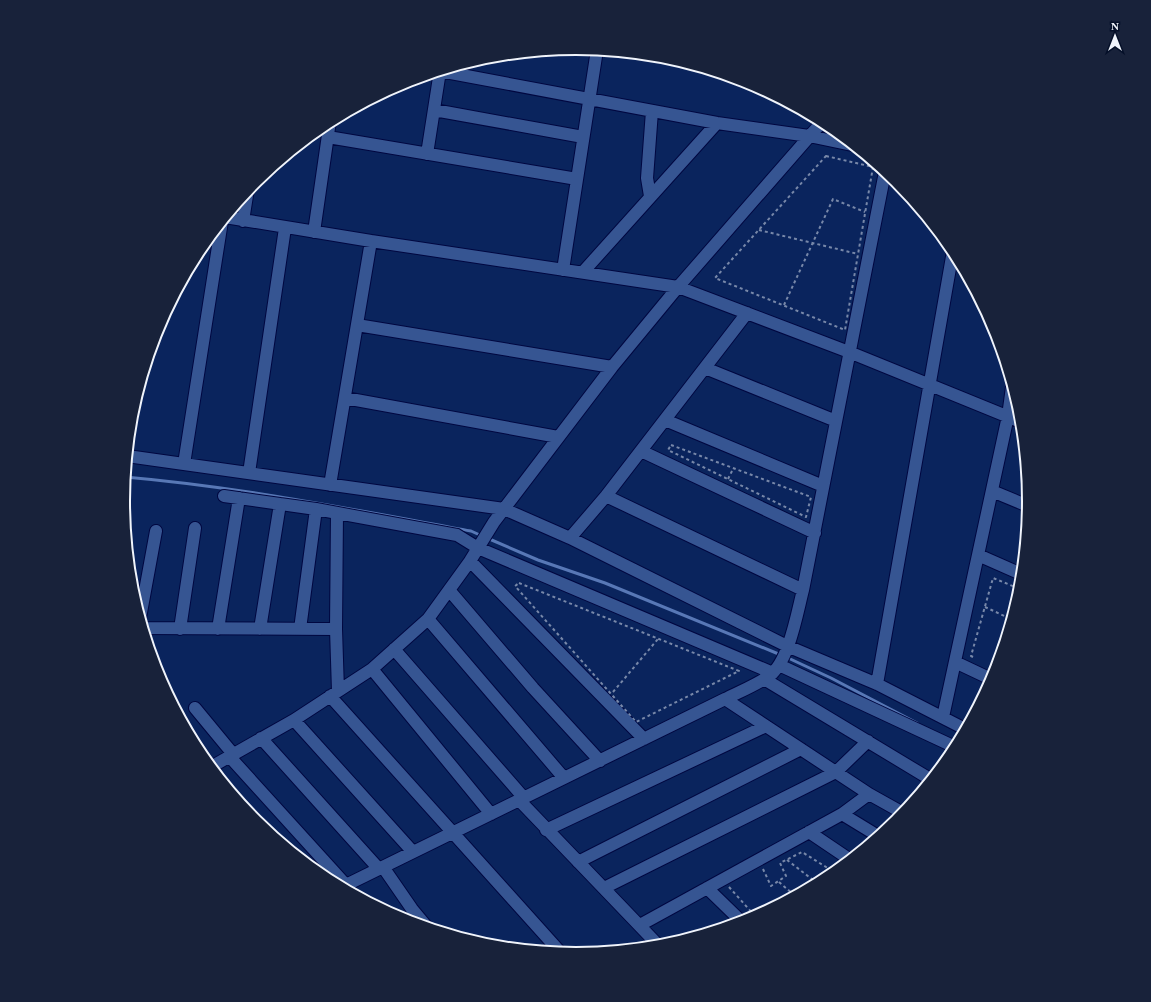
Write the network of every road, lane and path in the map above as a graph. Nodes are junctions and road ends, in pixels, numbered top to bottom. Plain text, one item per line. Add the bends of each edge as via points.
1 (596, 56) edge
2 (451, 73) edge
3 (439, 77) edge
4 (589, 99) junction
5 (434, 110) junction
6 (652, 111) junction
7 (717, 123) junction
8 (818, 127) edge
9 (329, 129) edge
10 (809, 136) junction
11 (328, 137) junction
12 (583, 137) junction
13 (841, 143) edge
14 (426, 154) junction
15 (870, 166) edge
16 (577, 179) junction
17 (884, 179) edge
18 (650, 196) junction
19 (246, 200) edge
20 (865, 212) dead end
21 (230, 219) edge
22 (243, 221) junction
23 (285, 228) junction
24 (759, 230) junction
25 (220, 231) edge
26 (314, 232) junction
27 (371, 241) junction
28 (813, 243) junction
29 (858, 254) dead end
30 (951, 261) edge
31 (563, 270) junction
32 (583, 272) junction
33 (678, 287) junction
34 (784, 305) junction
35 (747, 313) junction
36 (357, 325) junction
37 (845, 330) dead end
38 (849, 352) junction
39 (612, 367) junction
40 (704, 368) junction
41 (929, 384) junction
42 (345, 398) junction
43 (1010, 402) edge
44 (1008, 416) junction
45 (1014, 419) edge
46 (665, 420) junction
47 (836, 421) junction
48 (558, 437) junction
49 (671, 445) dead end
50 (641, 451) junction
51 (132, 457) edge
52 (184, 464) junction
53 (733, 468) junction
54 (249, 473) junction
55 (728, 479) dead end
56 (330, 485) junction
57 (823, 486) junction
58 (992, 491) junction
59 (224, 496) dead end
60 (606, 496) junction
61 (811, 497) dead end
62 (239, 498) junction
63 (1022, 503) edge
64 (280, 504) junction
65 (316, 509) junction
66 (504, 509) junction
67 (337, 513) junction
68 (195, 528) dead end
69 (156, 531) dead end
70 (815, 533) junction
71 (570, 538) junction
72 (480, 544) junction
73 (978, 555) junction
74 (470, 561) junction
75 (1016, 572) edge
76 (515, 586) dead end
77 (1013, 586) edge
78 (449, 590) junction
79 (803, 590) junction
80 (142, 605) edge
81 (985, 607) junction
82 (1006, 617) edge
83 (428, 619) junction
84 (148, 628) edge
85 (180, 629) junction
86 (218, 629) junction
87 (260, 629) junction
88 (300, 629) junction
89 (336, 630) junction
90 (658, 639) junction
91 (394, 649) junction
92 (971, 656) dead end
93 (955, 662) junction
94 (778, 663) junction
95 (372, 669) junction
96 (986, 677) edge
97 (876, 684) junction
98 (334, 693) junction
99 (611, 694) dead end
100 (725, 699) junction
101 (195, 708) dead end
102 (943, 717) junction
103 (294, 720) junction
104 (636, 722) dead end
105 (766, 726) junction
106 (960, 726) edge
107 (261, 738) junction
108 (644, 739) junction
109 (868, 741) junction
110 (949, 744) edge
111 (801, 749) junction
112 (231, 755) junction
113 (600, 761) junction
114 (216, 764) edge
115 (836, 772) junction
116 (926, 777) edge
117 (564, 778) junction
118 (869, 794) junction
119 (521, 799) junction
120 (897, 810) edge
121 (491, 814) junction
122 (842, 814) junction
123 (546, 830) junction
124 (809, 832) junction
125 (453, 833) junction
126 (873, 833) edge
127 (414, 852) junction
128 (846, 856) edge
129 (787, 860) junction
130 (578, 862) junction
131 (381, 868) junction
132 (828, 868) edge
133 (763, 869) dead end
134 (337, 877) edge
135 (812, 879) edge
136 (778, 882) junction
137 (348, 884) edge
138 (736, 884) dead end
139 (604, 888) junction
140 (707, 888) junction
141 (790, 892) edge
142 (751, 911) edge
143 (412, 915) edge
144 (736, 917) edge
145 (640, 925) junction
146 (652, 940) edge
147 (555, 946) edge

1 - 4 street
2 - 4 street
3 - 5 street
4 - 6 street
4 - 12 street
5 - 12 street
5 - 14 street
6 - 7 street
6 - 18 street via 648,178
7 - 10 street
7 - 18 street
8 - 10 street
9 - 11 street
10 - 13 street
10 - 33 street
11 - 14 street
11 - 26 street
12 - 16 street
14 - 16 street
15 - 24 path via 826,156
16 - 31 street
17 - 38 street
18 - 32 street
19 - 22 street
20 - 28 path via 833,199
21 - 22 street
22 - 23 street
23 - 26 street
23 - 54 street
24 - 28 path
24 - 34 path via 715,278
25 - 52 street
26 - 27 street
27 - 31 street
27 - 36 street
28 - 29 path
28 - 34 path
30 - 41 street
31 - 32 street
32 - 33 street
33 - 35 street
33 - 39 street
34 - 37 path
35 - 38 street
35 - 40 street
36 - 39 street
36 - 42 street
38 - 41 street
38 - 47 street
39 - 48 street
40 - 46 street
40 - 47 street
41 - 44 street
41 - 97 street
42 - 48 street
42 - 56 street
43 - 44 street
44 - 45 street
44 - 58 street
46 - 50 street
46 - 57 street
47 - 57 street
48 - 66 street
49 - 53 path
50 - 60 street
50 - 70 street
51 - 52 street
52 - 54 street
53 - 55 path
53 - 61 path
54 - 56 street
56 - 66 street
57 - 70 street
58 - 63 street
58 - 73 street
59 - 62 street
60 - 71 street
60 - 79 street
62 - 64 street
62 - 86 street
64 - 65 street
64 - 87 street
65 - 67 street
65 - 88 street
66 - 71 street
66 - 72 street
67 - 72 street via 457,535
67 - 89 street
68 - 85 street
69 - 80 street
70 - 79 street
71 - 94 street
72 - 74 street
72 - 94 street
73 - 75 street
73 - 93 street
74 - 78 street
74 - 108 street
76 - 90 path via 519,583
77 - 81 path via 993,578
78 - 83 street
78 - 113 street
79 - 94 street
81 - 82 path
81 - 92 path
83 - 91 street
83 - 117 street
84 - 85 street
85 - 86 street
86 - 87 street
87 - 88 street
88 - 89 street
89 - 98 street
90 - 99 path
90 - 104 path via 739,671
91 - 95 street
91 - 119 street
93 - 96 street
93 - 102 street
94 - 97 street
94 - 100 street
94 - 109 street
94 - 110 street
95 - 98 street
95 - 121 street
97 - 102 street
98 - 103 street
98 - 125 street
100 - 105 street
100 - 108 street
101 - 112 street
102 - 106 street
103 - 107 street
103 - 127 street
105 - 111 street
105 - 123 street
107 - 112 street
107 - 131 street
108 - 113 street
109 - 115 street
109 - 116 street
111 - 115 street
111 - 130 street
112 - 114 street
112 - 134 street
113 - 117 street
115 - 118 street
115 - 139 street
117 - 119 street
118 - 120 street
118 - 122 street
119 - 121 street
119 - 123 street
121 - 125 street
122 - 124 street
122 - 126 street
123 - 130 street
124 - 128 street
124 - 140 street
125 - 127 street
125 - 147 street
127 - 131 street
129 - 132 path via 802,852
129 - 135 path
129 - 136 path via 780,863 786,876
130 - 139 street
131 - 137 street
131 - 143 street
133 - 136 path via 771,886
136 - 141 path
138 - 142 path via 729,887
139 - 145 street
140 - 144 street
140 - 145 street
145 - 146 street

